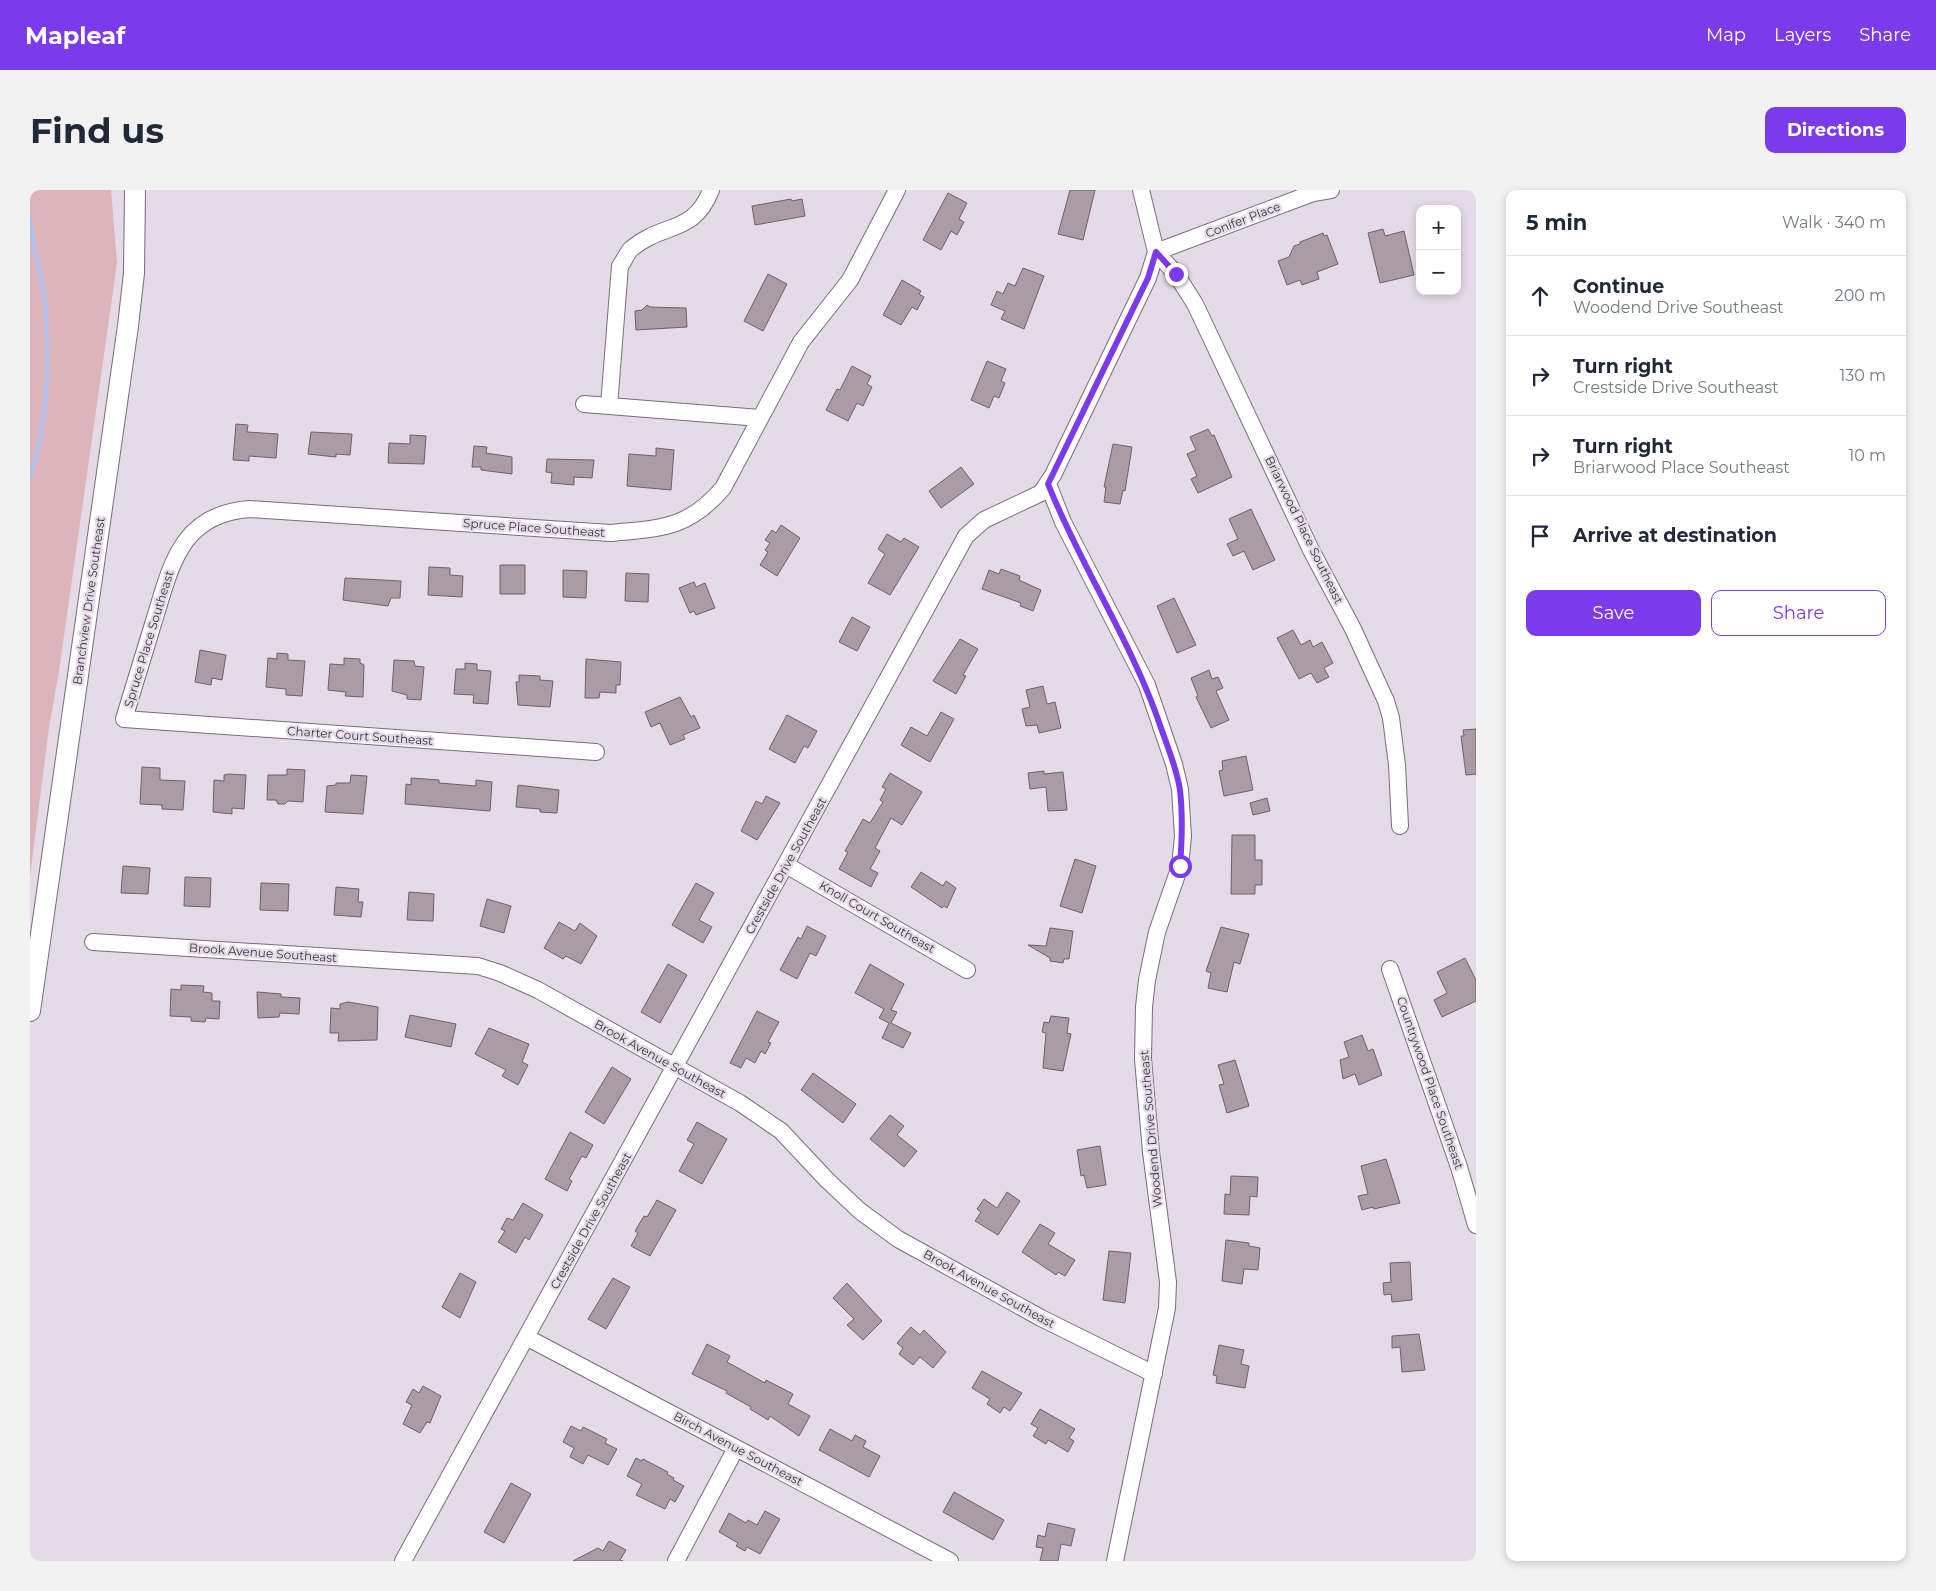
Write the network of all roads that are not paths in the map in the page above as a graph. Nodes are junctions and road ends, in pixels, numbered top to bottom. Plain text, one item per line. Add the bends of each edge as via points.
1 (135, 190) edge
2 (711, 190) edge
3 (897, 190) edge
4 (1141, 190) edge
5 (1331, 190) edge
6 (1156, 252) junction
7 (584, 404) dead end
8 (609, 406) junction
9 (760, 418) junction
10 (1048, 484) junction
11 (124, 719) joint
12 (596, 752) dead end
13 (1400, 826) dead end
14 (786, 865) junction
15 (94, 942) dead end
16 (1390, 969) dead end
17 (967, 970) dead end
18 (30, 1011) edge
19 (676, 1067) junction
20 (1476, 1225) edge
21 (526, 1337) junction
22 (1154, 1374) junction
23 (736, 1448) junction
24 (942, 1559) edge
25 (403, 1561) edge
26 (676, 1561) edge
27 (1115, 1561) edge

1 - 18 main road, Branchview Drive Southeast via 134,273 128,326
2 - 8 street via 706,204 690,222 659,233 630,250 620,266
3 - 9 street, Spruce Place Southeast via 850,280 801,342
4 - 6 street
5 - 6 street, Conifer Place via 1314,193
6 - 10 street, Crestside Drive Southeast via 1148,278
6 - 13 street, Briarwood Place Southeast via 1176,274 1195,304 1378,680 1391,718
7 - 8 street
8 - 9 street
9 - 11 street, Spruce Place Southeast via 723,488 711,502 677,524 654,529 611,533 250,509 213,518 190,536 173,562
10 - 14 street, Crestside Drive Southeast via 1041,493 984,520 966,536
10 - 22 street, Woodend Drive Southeast via 1063,522 1147,685 1180,789 1183,836 1180,866 1157,932 1144,1007 1143,1059 1151,1152 1168,1282 1167,1308
11 - 12 street, Charter Court Southeast
14 - 17 street, Knoll Court Southeast
14 - 19 street, Crestside Drive Southeast
15 - 19 street, Brook Avenue Southeast via 478,966 538,990
16 - 20 street, Countrywood Place Southeast
19 - 21 street, Crestside Drive Southeast
19 - 22 street, Brook Avenue Southeast via 781,1130 860,1211 898,1239 1041,1318
21 - 23 street, Birch Avenue Southeast
21 - 25 street, Crestside Drive Southeast
22 - 27 street, Woodend Drive Southeast
23 - 24 street, Birch Avenue Southeast
23 - 26 street

